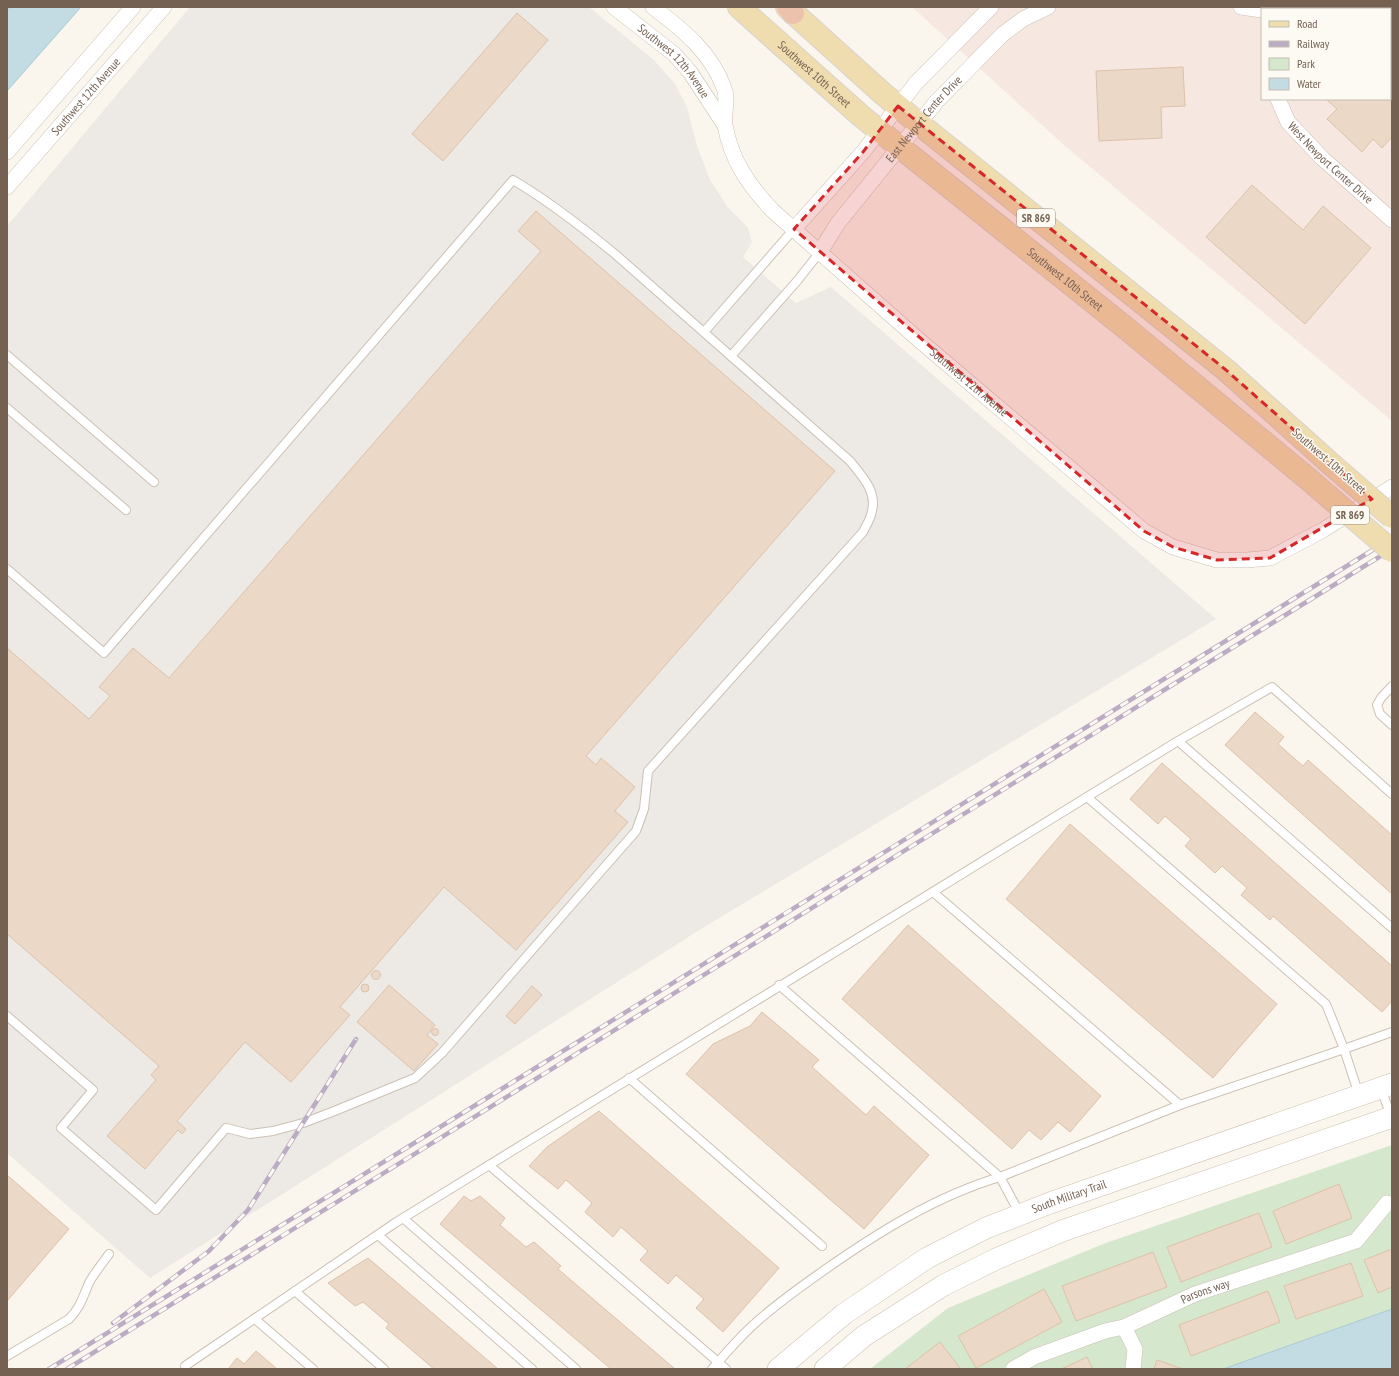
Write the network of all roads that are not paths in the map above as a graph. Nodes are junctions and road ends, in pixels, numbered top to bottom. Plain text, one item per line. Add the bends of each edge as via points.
1 (133, 7) edge
2 (164, 7) edge
3 (614, 7) edge
4 (653, 7) edge
5 (739, 7) edge
6 (991, 7) edge
7 (1048, 7) edge
8 (1241, 7) edge
9 (789, 9) edge
10 (1261, 10) edge
11 (1278, 100) edge
12 (898, 106) junction
13 (918, 123) junction
14 (724, 124) junction
15 (879, 131) junction
16 (899, 147) junction
17 (7, 152) edge
18 (7, 187) edge
19 (1392, 220) edge
20 (794, 229) junction
21 (820, 252) junction
22 (704, 332) junction
23 (7, 356) edge
24 (730, 356) junction
25 (7, 408) edge
26 (154, 482) dead end
27 (1392, 487) edge
28 (126, 510) dead end
29 (1392, 517) edge
30 (1392, 552) edge
31 (7, 569) edge
32 (1392, 686) edge
33 (1392, 725) edge
34 (1178, 740) junction
35 (1392, 794) edge
36 (1087, 797) junction
37 (933, 892) junction
38 (1392, 928) edge
39 (779, 985) junction
40 (7, 1016) edge
41 (1392, 1032) edge
42 (1344, 1049) junction
43 (629, 1078) junction
44 (1387, 1086) edge
45 (1359, 1095) junction
46 (1180, 1105) junction
47 (1392, 1118) edge
48 (489, 1165) junction
49 (1000, 1177) junction
50 (1387, 1203) dead end
51 (1020, 1215) junction
52 (403, 1218) junction
53 (378, 1235) junction
54 (822, 1246) dead end
55 (109, 1254) dead end
56 (295, 1291) junction
57 (255, 1319) junction
58 (1124, 1327) junction
59 (7, 1356) edge
60 (718, 1362) junction
61 (186, 1366) dead end
62 (313, 1369) edge
63 (384, 1369) edge
64 (532, 1369) edge
65 (576, 1369) edge
66 (712, 1369) edge
67 (726, 1369) edge
68 (778, 1369) edge
69 (825, 1369) edge
70 (1013, 1369) edge
71 (1133, 1369) edge

1 - 17 street, Southwest 12th Avenue
2 - 18 street, Southwest 12th Avenue
3 - 14 street, Southwest 12th Avenue via 674,54 690,72
4 - 14 street, Southwest 12th Avenue via 684,30 714,67 725,90
5 - 15 main road, Southwest 10th Street / SR 869
6 - 12 street, East Newport Center Drive via 916,83
7 - 13 street, East Newport Center Drive via 1023,19 1003,34
8 - 10 street
9 - 12 main road, Southwest 10th Street / SR 869
11 - 19 street, West Newport Center Drive via 1288,122 1322,158
12 - 13 main road, Southwest 10th Street / SR 869
12 - 15 street, East Newport Center Drive
13 - 16 street, East Newport Center Drive
13 - 29 main road, Southwest 10th Street / SR 869, bridge via 1226,370
14 - 20 street, Southwest 12th Avenue via 740,170 758,195
15 - 16 main road, Southwest 10th Street / SR 869
15 - 20 street, East Newport Center Drive
16 - 21 street, East Newport Center Drive via 838,224
16 - 30 main road, Southwest 10th Street / SR 869, bridge via 1127,329
20 - 21 street, Southwest 12th Avenue
20 - 22 lane
21 - 24 lane
21 - 27 street, Southwest 12th Avenue via 919,340 1144,531 1173,547 1217,560 1270,558 1323,530
22 - 24 lane
22 - 31 lane via 586,230 535,193 512,180 104,653
23 - 26 lane
24 - 40 lane via 850,461 868,483 872,496 872,511 863,532 648,771 644,809 636,831 442,1053 414,1078 310,1120 273,1131 250,1134 226,1128 156,1210 61,1128 93,1090
25 - 28 lane
32 - 33 lane via 1377,705 1380,714
34 - 35 lane via 1272,687
34 - 36 lane
34 - 38 lane
36 - 37 lane
36 - 42 lane via 1326,1004
37 - 39 lane
37 - 46 lane
39 - 43 lane
39 - 49 lane
41 - 42 lane
42 - 45 lane
42 - 46 lane
43 - 48 lane
43 - 54 lane
44 - 45 street, South Military Trail
44 - 47 lane
45 - 51 street, South Military Trail
46 - 49 lane
47 - 69 street via 1062,1231 996,1259 944,1285 864,1336
48 - 52 lane
48 - 60 lane
49 - 51 lane
49 - 60 lane via 980,1182 902,1219 858,1246 803,1284 752,1326
50 - 58 street, Parsons way via 1356,1241 1195,1294
51 - 68 street, South Military Trail via 986,1228 926,1258 844,1314
52 - 53 lane
52 - 65 lane
53 - 56 lane
53 - 64 lane
55 - 59 lane via 89,1282 77,1311
56 - 57 lane
56 - 63 lane
57 - 61 lane
57 - 62 lane
58 - 70 street, Parsons way via 1105,1331 1034,1357
58 - 71 street via 1135,1349
60 - 66 lane
60 - 67 lane

